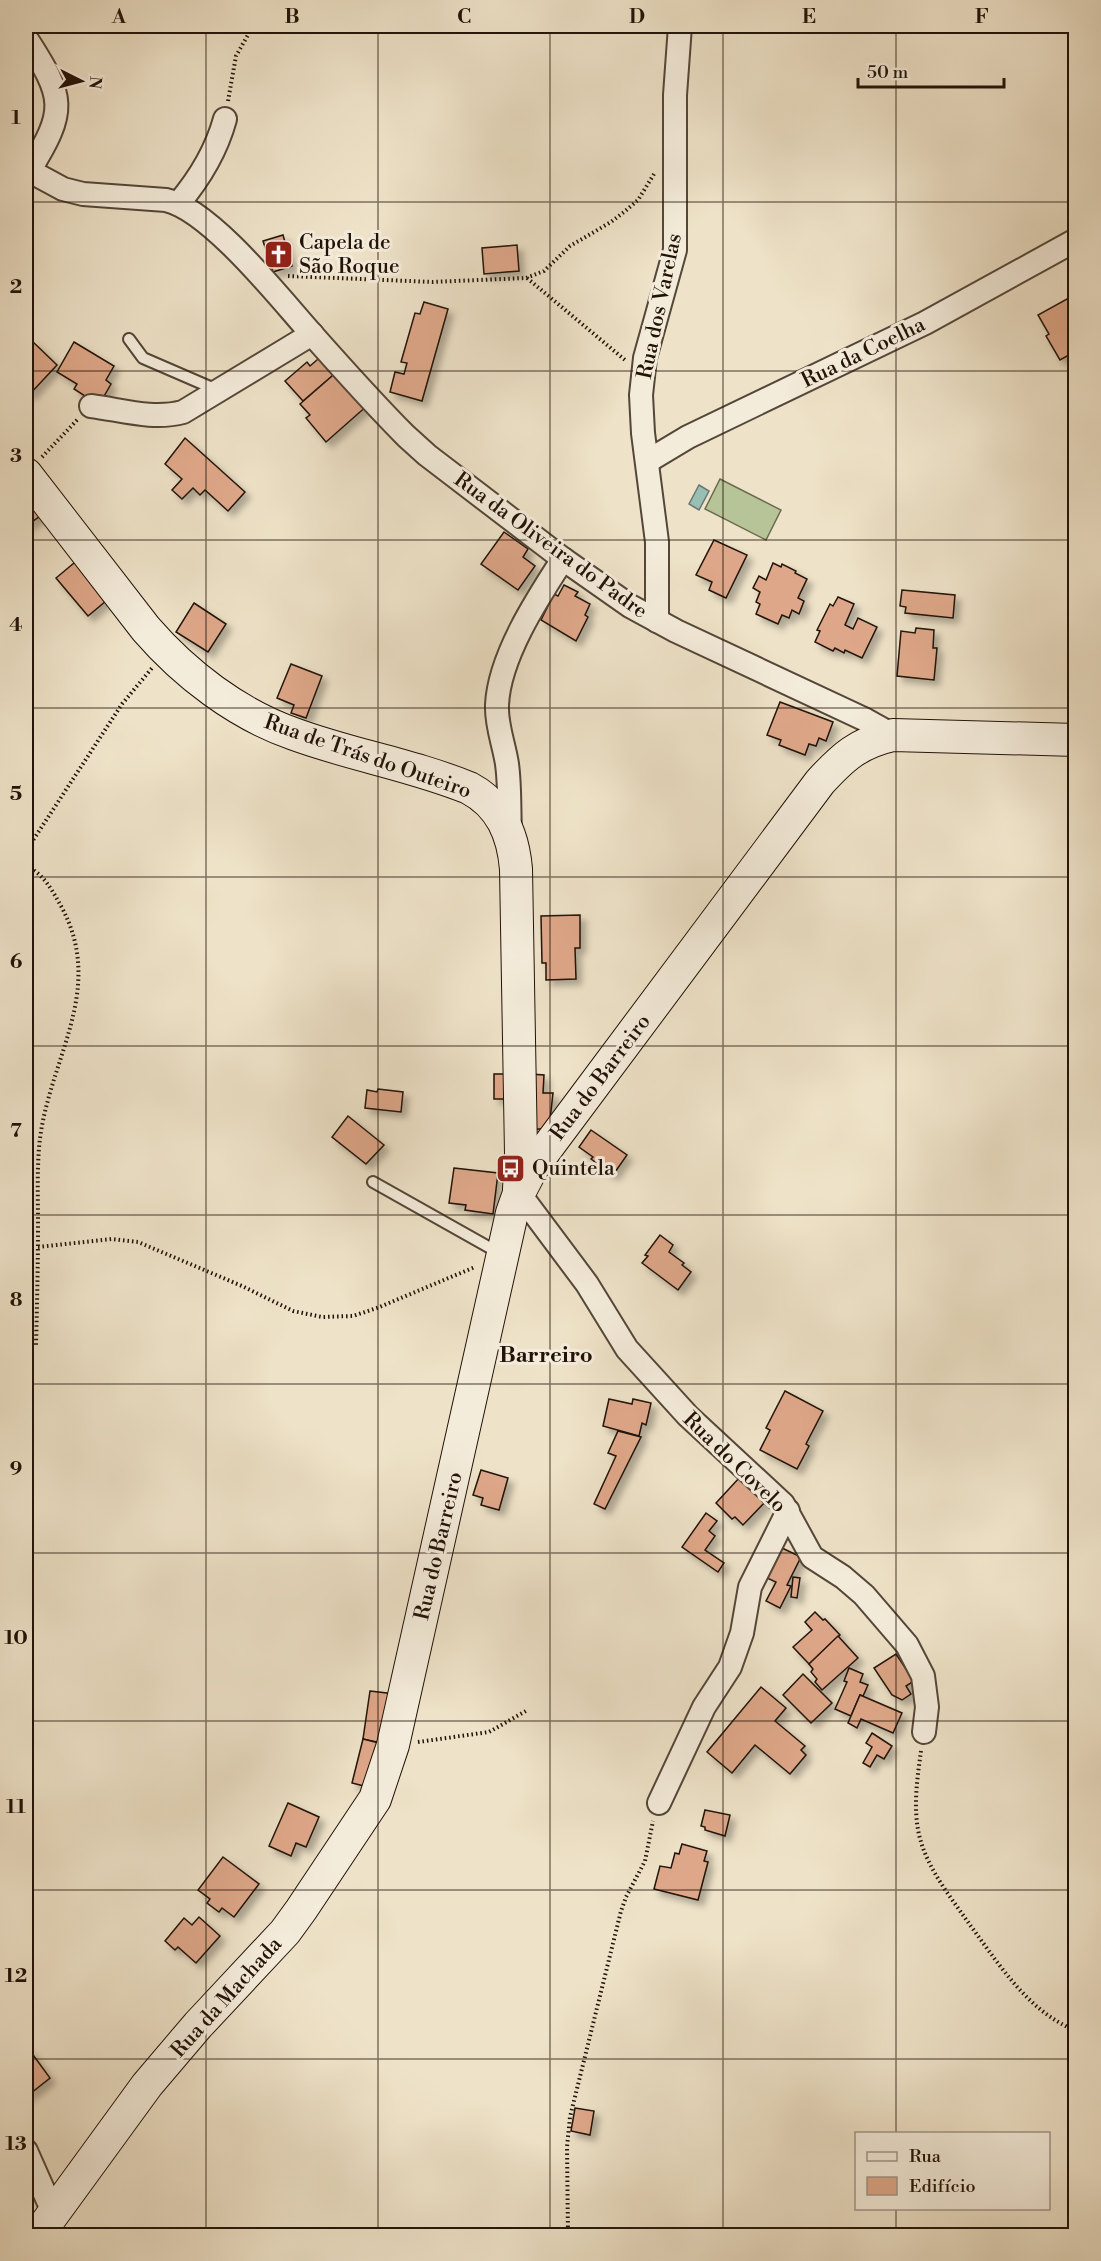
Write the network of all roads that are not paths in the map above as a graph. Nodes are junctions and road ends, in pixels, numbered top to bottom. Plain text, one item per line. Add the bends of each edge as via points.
1 (680, 26) edge
2 (26, 38) edge
3 (225, 119) road end
4 (27, 170) edge
5 (178, 204) junction
6 (1076, 240) edge
7 (312, 334) junction
8 (129, 339) dead end
9 (218, 390) junction
10 (91, 406) road end
11 (648, 461) junction
12 (30, 470) edge
13 (562, 559) junction
14 (657, 621) junction
15 (893, 735) junction
16 (1076, 740) edge
17 (510, 834) junction
18 (373, 1182) dead end
19 (519, 1193) junction
20 (504, 1256) junction
21 (789, 1511) junction
22 (924, 1732) road end
23 (393, 1745) joint
24 (659, 1803) road end
25 (26, 2151) edge
26 (45, 2224) edge

1 - 11 street, Rua dos Varelas via 675,115 675,250 642,375 641,413
2 - 4 street via 51,81 58,107 51,134
3 - 5 street via 206,166
4 - 5 street via 63,189 83,194
5 - 7 street, Rua da Oliveira do Padre via 204,220 260,274
6 - 11 street, Rua da Coelha via 925,323 698,432
7 - 9 street
7 - 13 street, Rua da Oliveira do Padre via 416,446
8 - 9 lane via 143,358
9 - 10 street via 170,415
11 - 14 street, Rua dos Varelas via 657,542
12 - 17 street, Rua de Trás do Outeiro via 146,629 199,679 239,708 275,727 469,788 496,810
13 - 14 street, Rua da Oliveira do Padre
13 - 17 street via 510,654 499,691 497,718 508,777
14 - 15 street, Rua da Oliveira do Padre
15 - 16 street, Rua do Barreiro
15 - 19 street, Rua do Barreiro via 870,740 820,782 540,1156
17 - 19 street, Rua de Trás do Outeiro via 517,880
18 - 20 lane
19 - 20 street, Rua do Barreiro
19 - 21 street, Rua do Covelo via 587,1284 627,1349 687,1416
20 - 23 street, Rua do Barreiro
21 - 22 street, Rua do Covelo via 812,1557 864,1595 914,1656 926,1696
21 - 24 street via 753,1579 742,1633 730,1667 704,1707
23 - 26 street, Rua da Machada via 375,1799 301,1910 147,2085
25 - 26 street

